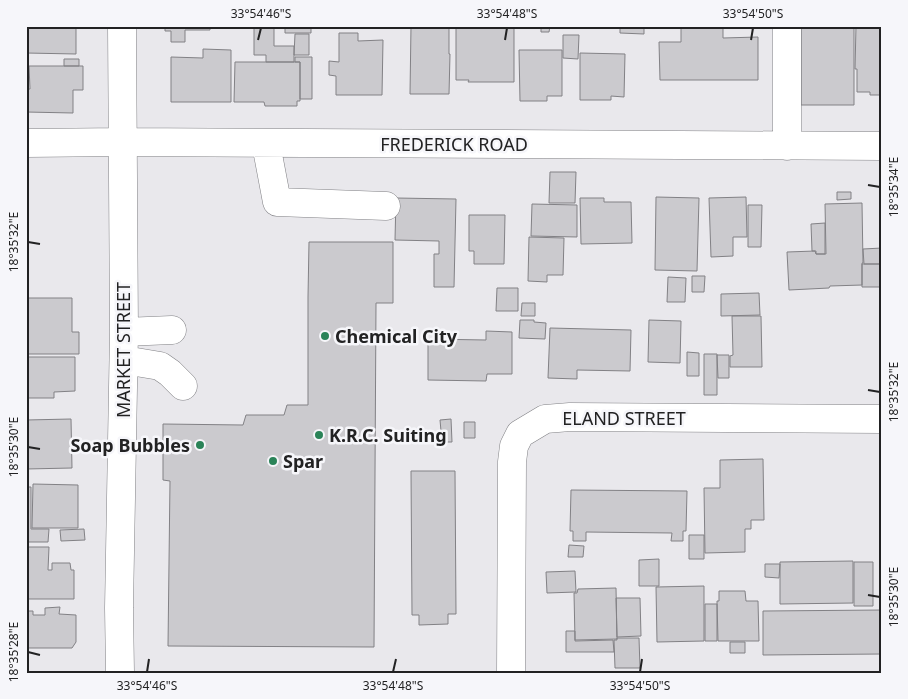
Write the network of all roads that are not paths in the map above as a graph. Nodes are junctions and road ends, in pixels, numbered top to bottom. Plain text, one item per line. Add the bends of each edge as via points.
1 (122, 26) edge
2 (787, 26) edge
3 (122, 142) junction
4 (26, 143) edge
5 (266, 144) junction
6 (787, 146) junction
7 (882, 146) edge
8 (386, 206) dead end
9 (172, 330) dead end
10 (124, 332) junction
11 (124, 360) junction
12 (183, 386) dead end
13 (882, 419) edge
14 (120, 673) edge
15 (511, 673) edge

1 - 3 street, MARKET STREET
2 - 6 street
3 - 4 street, FREDERICK ROAD
3 - 5 street, FREDERICK ROAD
3 - 10 street, MARKET STREET
5 - 6 street, FREDERICK ROAD
5 - 8 street via 277,202
6 - 7 street, FREDERICK ROAD
9 - 10 street
10 - 11 street, MARKET STREET
11 - 12 street via 160,366
11 - 14 street, MARKET STREET
13 - 15 street, ELAND STREET via 570,417 545,419 520,434 512,462

